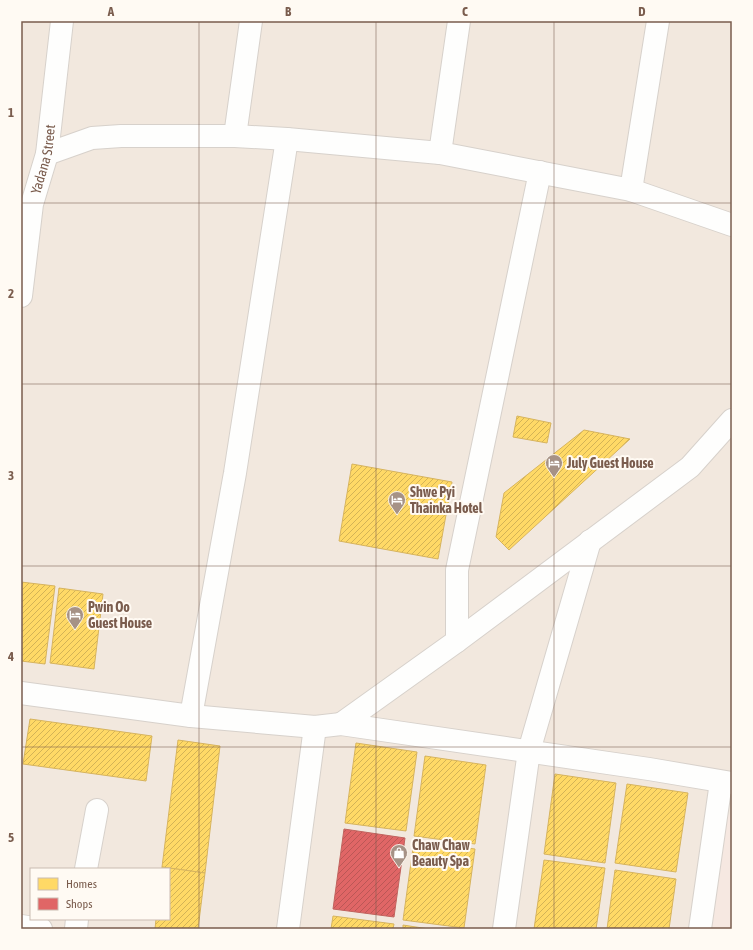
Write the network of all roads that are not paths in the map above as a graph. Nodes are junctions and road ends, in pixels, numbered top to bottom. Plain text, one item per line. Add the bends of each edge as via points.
1 (62, 21) edge
2 (251, 21) edge
3 (459, 21) edge
4 (658, 21) edge
5 (235, 136) junction
6 (287, 139) junction
7 (440, 153) junction
8 (47, 154) junction
9 (540, 172) junction
10 (631, 190) junction
11 (27, 204) edge
12 (732, 225) edge
13 (21, 296) edge
14 (732, 420) edge
15 (590, 542) junction
16 (457, 641) junction
17 (21, 693) edge
18 (191, 716) junction
19 (340, 724) junction
20 (316, 727) junction
21 (529, 752) junction
22 (726, 782) edge
23 (97, 810) dead end
24 (86, 868) edge
25 (21, 926) edge
26 (41, 929) edge
27 (288, 929) edge
28 (504, 929) edge
29 (700, 929) edge

1 - 8 street, Yadana Street
2 - 5 street
3 - 7 street
4 - 10 street
5 - 6 street
5 - 8 street via 92,138
6 - 7 street
6 - 18 street via 235,473
7 - 9 street
8 - 11 street, Yadana Street
9 - 10 street
9 - 16 street via 457,570
10 - 12 street
11 - 13 street, Yadana Street
14 - 15 street via 690,467
15 - 16 street
15 - 21 street
16 - 19 street
17 - 18 street
18 - 20 street
19 - 20 street
19 - 21 street
20 - 27 street
21 - 22 street
21 - 28 street
22 - 29 street
23 - 24 street
25 - 26 street

